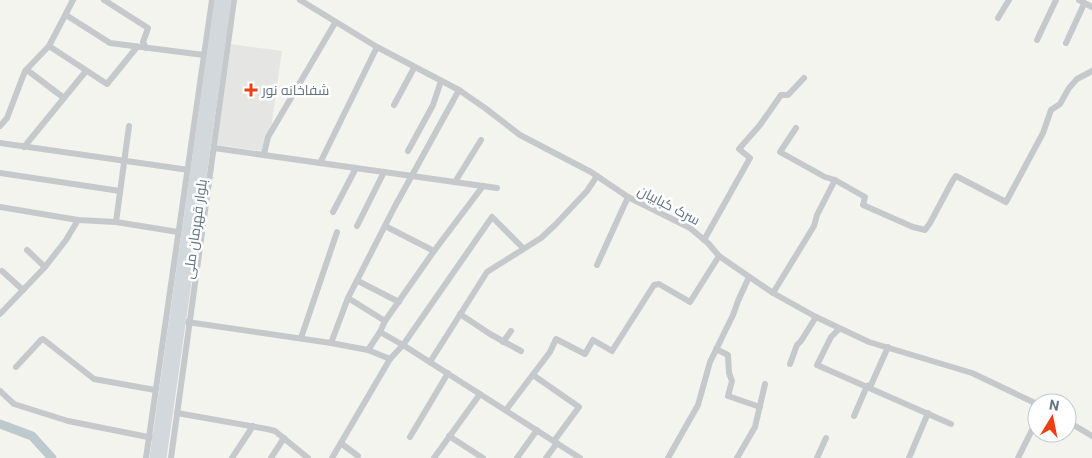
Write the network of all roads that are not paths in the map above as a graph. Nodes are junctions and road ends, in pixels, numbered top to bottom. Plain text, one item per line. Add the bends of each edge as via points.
1 (73, 0) edge
2 (104, 0) edge
3 (212, 0) edge
4 (219, 0) edge
5 (227, 0) edge
6 (234, 0) edge
7 (300, 0) edge
8 (1009, 0) edge
9 (1056, 0) edge
10 (1081, 2) edge
11 (1092, 7) edge
12 (66, 15) junction
13 (998, 18) dead end
14 (335, 23) junction
15 (1037, 40) dead end
16 (1066, 43) dead end
17 (50, 46) junction
18 (137, 47) junction
19 (377, 47) junction
20 (146, 48) junction
21 (204, 56) junction
22 (414, 68) junction
23 (27, 70) junction
24 (86, 71) junction
25 (1092, 71) edge
26 (804, 78) dead end
27 (441, 81) junction
28 (459, 90) junction
29 (64, 98) junction
30 (394, 105) dead end
31 (0, 126) edge
32 (129, 126) dead end
33 (796, 128) dead end
34 (481, 140) dead end
35 (0, 143) edge
36 (24, 147) junction
37 (214, 148) junction
38 (408, 151) dead end
39 (264, 154) junction
40 (125, 161) junction
41 (320, 163) junction
42 (356, 168) junction
43 (0, 172) edge
44 (199, 172) junction
45 (384, 172) junction
46 (412, 176) junction
47 (597, 176) junction
48 (835, 180) junction
49 (455, 182) junction
50 (483, 186) junction
51 (496, 188) dead end
52 (120, 191) junction
53 (628, 197) junction
54 (0, 206) edge
55 (334, 212) dead end
56 (78, 220) junction
57 (116, 222) junction
58 (357, 226) dead end
59 (384, 226) junction
60 (178, 232) junction
61 (337, 232) dead end
62 (704, 240) junction
63 (523, 248) junction
64 (27, 250) dead end
65 (434, 251) junction
66 (719, 256) junction
67 (597, 265) dead end
68 (45, 267) junction
69 (2, 271) dead end
70 (749, 277) junction
71 (358, 280) junction
72 (23, 290) junction
73 (773, 293) junction
74 (348, 298) junction
75 (399, 302) junction
76 (0, 314) edge
77 (460, 314) junction
78 (816, 317) junction
79 (385, 320) junction
80 (182, 321) junction
81 (839, 329) junction
82 (511, 331) dead end
83 (380, 332) junction
84 (301, 338) junction
85 (504, 342) junction
86 (331, 343) junction
87 (403, 345) junction
88 (888, 348) junction
89 (716, 349) junction
90 (368, 350) junction
91 (521, 351) dead end
92 (390, 359) junction
93 (430, 362) junction
94 (790, 364) dead end
95 (16, 366) dead end
96 (448, 373) junction
97 (533, 375) junction
98 (765, 384) dead end
99 (867, 386) junction
100 (155, 390) junction
101 (0, 391) edge
102 (480, 394) junction
103 (1027, 399) edge
104 (760, 407) junction
105 (506, 410) junction
106 (177, 413) junction
107 (928, 413) junction
108 (854, 416) dead end
109 (951, 424) dead end
110 (253, 426) junction
111 (1077, 427) edge
112 (537, 430) junction
113 (449, 436) junction
114 (1092, 436) edge
115 (410, 437) dead end
116 (153, 438) junction
117 (284, 438) junction
118 (826, 438) dead end
119 (1027, 440) edge
120 (555, 442) junction
121 (342, 444) junction
122 (358, 456) dead end
123 (146, 458) edge
124 (154, 458) edge
125 (162, 458) edge
126 (171, 458) edge
127 (232, 458) edge
128 (272, 458) edge
129 (308, 458) edge
130 (332, 458) edge
131 (434, 458) edge
132 (483, 458) edge
133 (517, 458) edge
134 (546, 458) edge
135 (580, 458) edge
136 (668, 458) edge
137 (737, 458) edge
138 (817, 458) edge
139 (909, 458) edge
140 (1018, 458) edge

1 - 12 street
2 - 20 street via 148,28 143,42
3 - 21 street
4 - 44 highway, بلوار قهرمان ملی
5 - 44 highway, بلوار قهرمان ملی
6 - 37 street
7 - 14 street, سرک کبابیان
8 - 13 street
9 - 15 street
10 - 11 street
10 - 16 street
12 - 17 street
12 - 18 street via 110,43
14 - 19 street, سرک کبابیان
14 - 39 street via 268,137
17 - 23 street
17 - 24 street
18 - 20 street
18 - 24 street via 107,84
19 - 22 street, سرک کبابیان
19 - 41 street
20 - 21 street
21 - 44 street
22 - 27 street, سرک کبابیان
22 - 30 street
23 - 29 street
23 - 31 street via 7,118
24 - 29 street
25 - 48 street via 1077,79 1060,104 1051,110 1043,133 1006,202 956,176 924,230 863,204 865,197
26 - 62 street via 788,95 781,95 738,150 750,158
27 - 28 street, سرک کبابیان
27 - 38 street via 433,105
28 - 46 street
28 - 47 street, سرک کبابیان via 520,135
29 - 36 street
32 - 40 street
33 - 48 street via 780,152
34 - 49 street
35 - 36 street
36 - 40 street
37 - 39 street
37 - 44 street
39 - 41 street
40 - 44 street
40 - 52 street
41 - 42 street
42 - 45 street
42 - 55 street
43 - 52 street
44 - 60 street
44 - 80 highway, بلوار قهرمان ملی
44 - 80 street
45 - 46 street
45 - 58 street
46 - 49 street
46 - 59 street
47 - 53 street, سرک کبابیان
47 - 63 street via 555,225
48 - 73 street via 814,226
49 - 50 street
50 - 51 street
50 - 65 street
52 - 57 street
53 - 62 street, سرک کبابیان via 690,228
53 - 67 street
54 - 56 street
56 - 57 street
56 - 68 street
57 - 60 street
59 - 65 street
59 - 71 street
60 - 100 street
61 - 84 street
62 - 66 street, سرک کبابیان
63 - 77 street via 487,272
63 - 87 street via 492,217
64 - 68 street
65 - 75 street
66 - 70 street, سرک کبابیان
66 - 97 street via 690,302 659,284 654,285 612,350 593,340 585,354 556,338
68 - 72 street
69 - 72 street
70 - 73 street, سرک کبابیان
70 - 89 street
71 - 74 street
71 - 75 street
72 - 76 street
73 - 78 street, سرک کبابیان
74 - 79 street
74 - 86 street
75 - 79 street
77 - 85 street
77 - 93 street
78 - 81 street, سرک کبابیان
78 - 94 street via 797,345
79 - 83 street
80 - 84 street
80 - 106 street
80 - 116 highway, بلوار قهرمان ملی
80 - 125 highway, بلوار قهرمان ملی
81 - 88 street, سرک کبابیان
81 - 99 street via 831,337 817,365
82 - 85 street
83 - 87 street
83 - 90 street
84 - 86 street
85 - 91 street
86 - 90 street
87 - 92 street
87 - 93 street
88 - 99 street
88 - 103 street, سرک کبابیان via 972,373
89 - 104 street via 728,355 732,381 728,396
89 - 136 street via 698,405
90 - 92 street
92 - 121 street
93 - 96 street
95 - 100 street via 43,339 94,379
96 - 102 street
96 - 115 street
97 - 105 street
97 - 120 street via 579,407
98 - 104 street
99 - 107 street
99 - 108 street
100 - 116 street
101 - 116 street via 14,404 68,421
102 - 105 street
102 - 113 street
104 - 137 street via 755,427
105 - 112 street
106 - 110 street
106 - 126 street
107 - 109 street
107 - 139 street
110 - 117 street via 275,431
110 - 127 street
111 - 114 street
112 - 120 street
112 - 133 street
113 - 131 street
113 - 132 street
116 - 123 street
116 - 124 highway, بلوار قهرمان ملی
117 - 128 street
117 - 129 street
118 - 138 street
119 - 140 street
120 - 134 street
120 - 135 street
121 - 122 street
121 - 130 street

